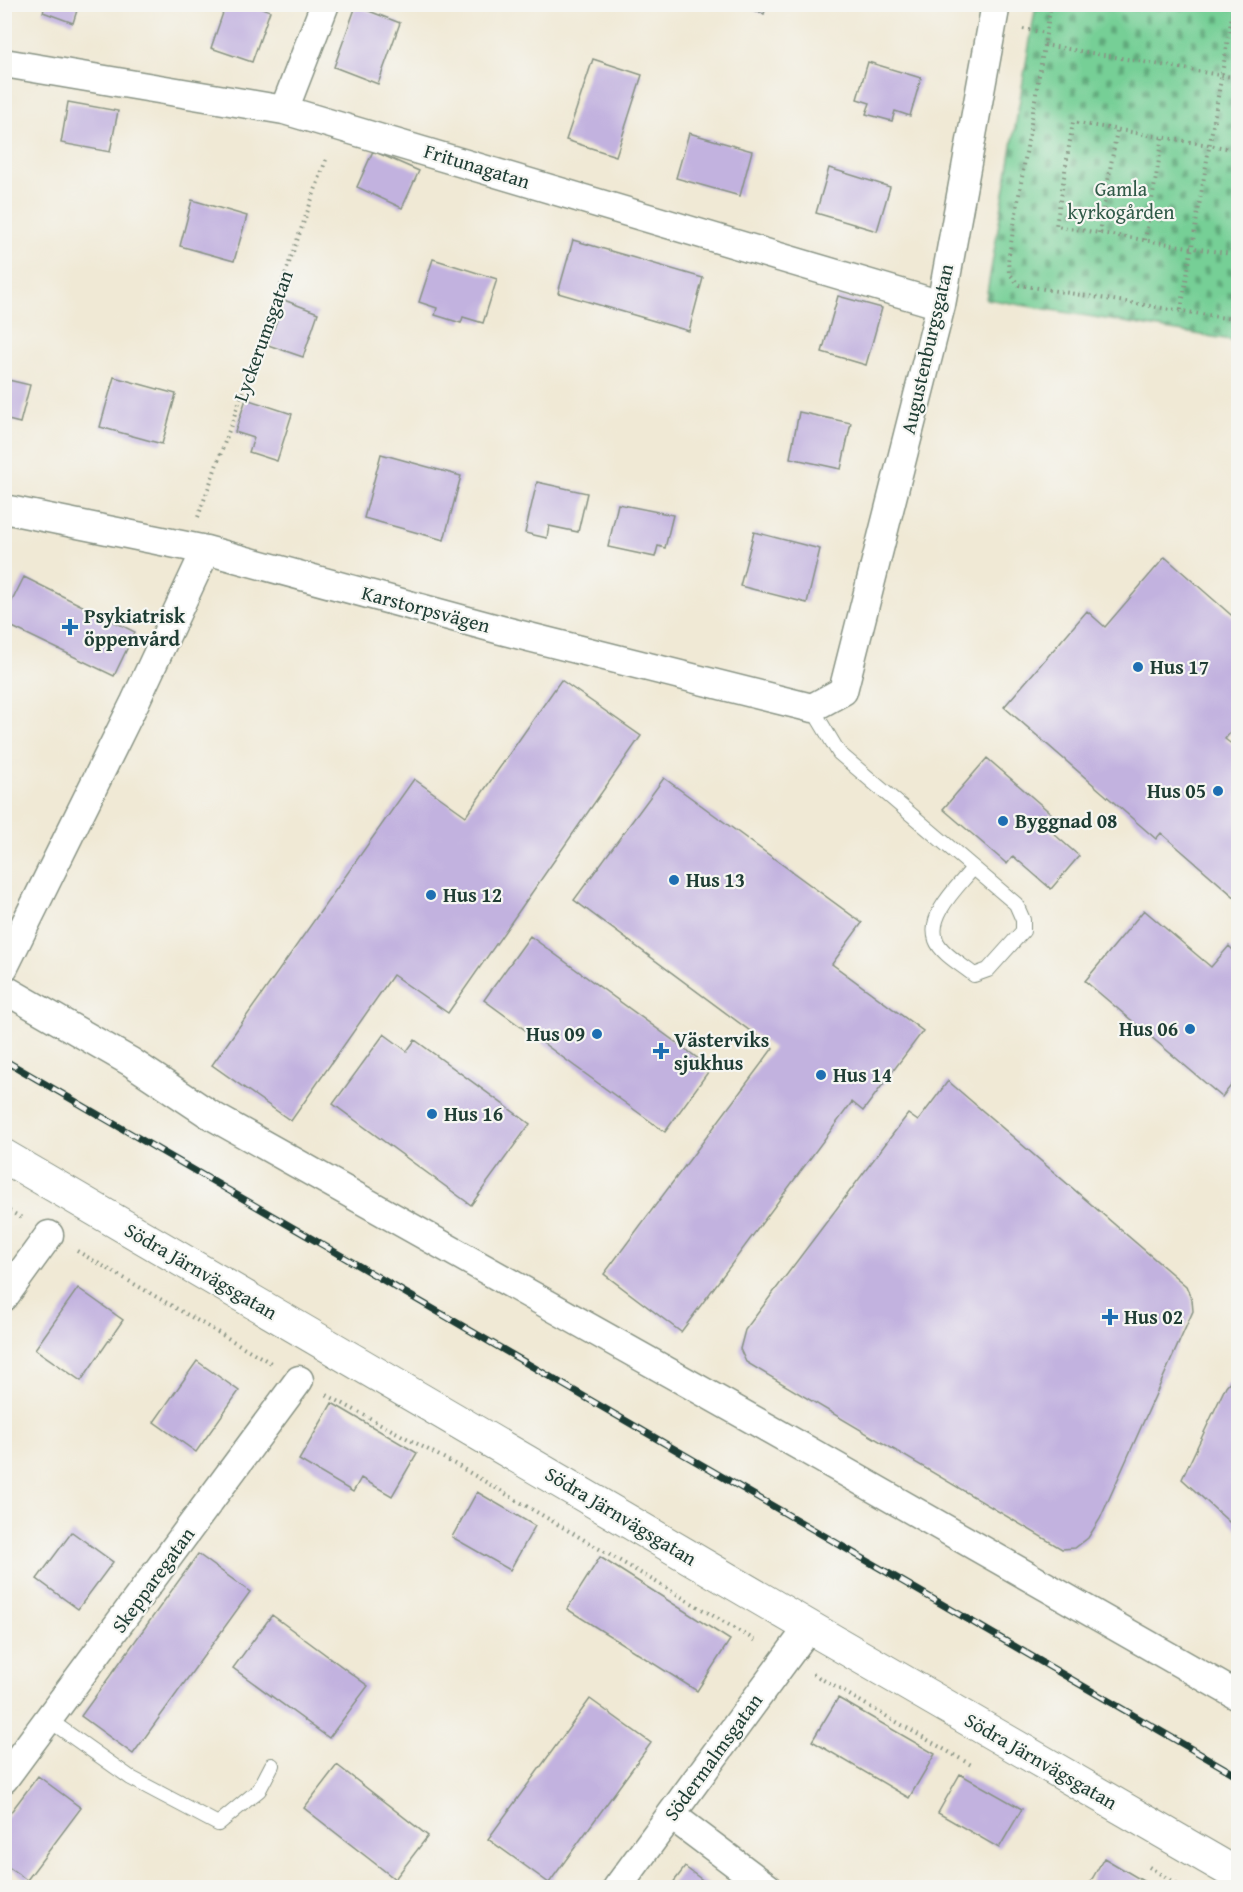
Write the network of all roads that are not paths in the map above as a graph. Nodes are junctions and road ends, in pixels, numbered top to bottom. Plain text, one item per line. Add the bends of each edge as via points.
1 (325, 4) edge
2 (996, 4) edge
3 (4, 63) edge
4 (284, 110) junction
5 (941, 305) junction
6 (4, 509) edge
7 (197, 548) junction
8 (812, 708) junction
9 (973, 868) junction
10 (4, 967) edge
11 (4, 989) edge
12 (4, 1156) edge
13 (49, 1235) road end
14 (4, 1297) edge
15 (300, 1380) road end
16 (809, 1627) junction
17 (1239, 1696) edge
18 (49, 1720) junction
19 (272, 1765) dead end
20 (4, 1779) edge
21 (671, 1815) junction
22 (1239, 1875) edge
23 (617, 1887) edge
24 (768, 1887) edge

1 - 4 street
2 - 5 street, Augustenburgsgatan
3 - 4 street, Fritunagatan
4 - 5 street, Fritunagatan
5 - 8 street, Augustenburgsgatan via 843,691
6 - 7 street, Karstorpsvägen
7 - 8 street, Karstorpsvägen
7 - 10 street via 135,702
8 - 9 lane via 839,753
9 - 9 lane via 1016,904 1023,920 1023,932 988,970 974,975 936,940 937,915
11 - 17 street via 131,1062 209,1114
12 - 16 street, Södra Järnvägsgatan
13 - 14 street
15 - 18 street, Skepparegatan
16 - 21 street, Södermalmsgatan
16 - 22 street, Södra Järnvägsgatan
18 - 19 lane via 131,1778 218,1824 259,1790
18 - 20 street, Skepparegatan
21 - 23 street, Södermalmsgatan
21 - 24 street

